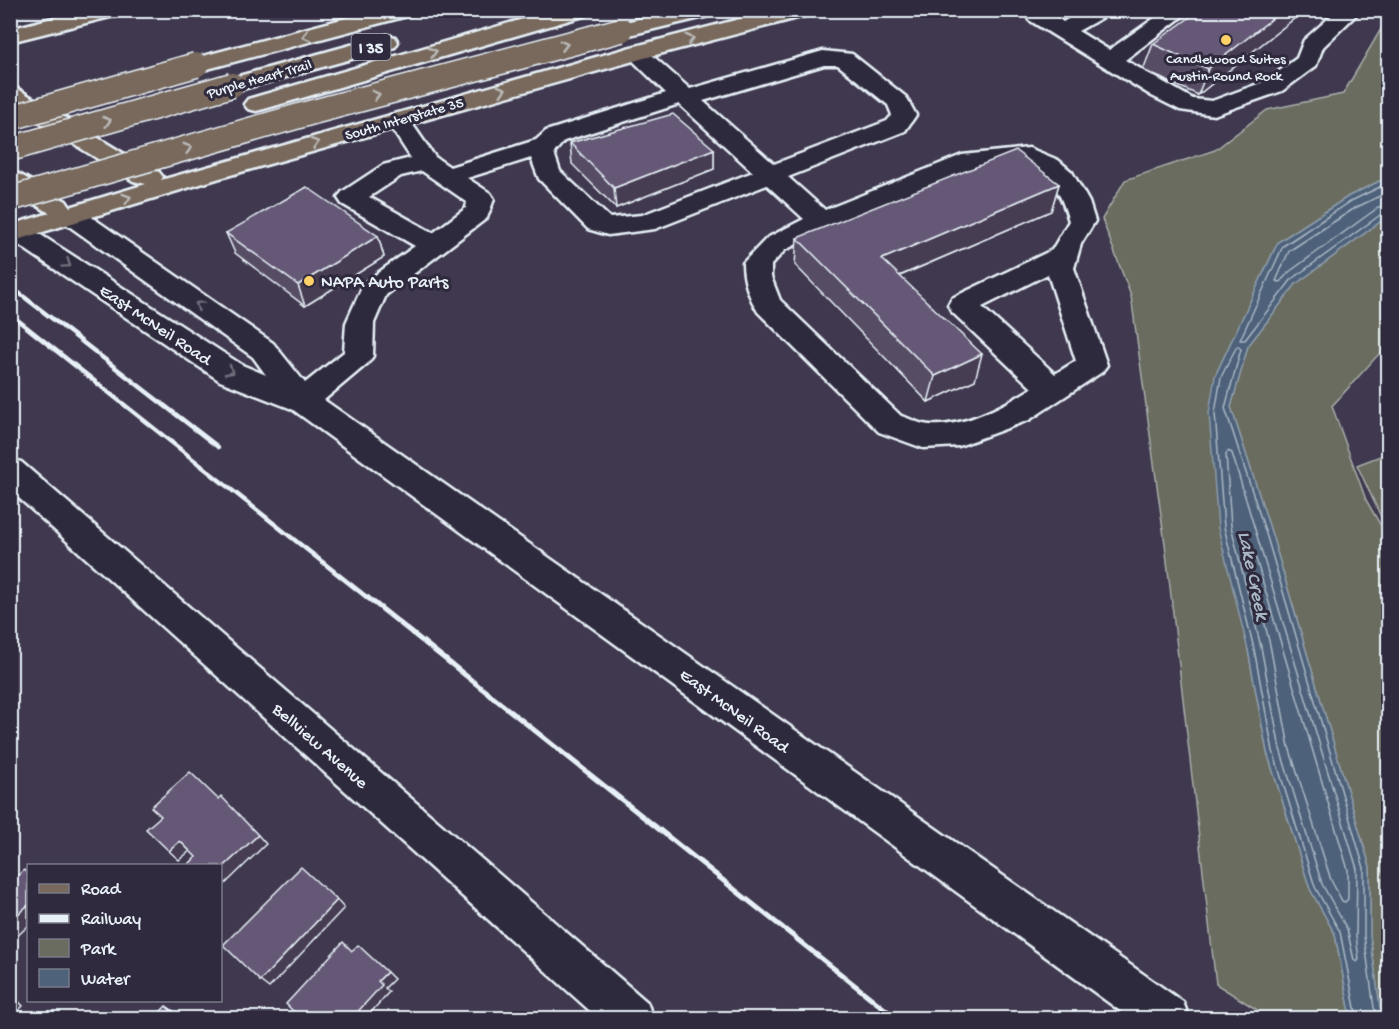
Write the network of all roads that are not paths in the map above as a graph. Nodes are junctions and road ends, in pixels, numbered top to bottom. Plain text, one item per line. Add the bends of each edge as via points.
1 (110, 10) edge
2 (403, 10) edge
3 (509, 10) edge
4 (579, 10) edge
5 (705, 10) edge
6 (801, 10) edge
7 (1036, 10) edge
8 (1099, 10) edge
9 (1181, 10) edge
10 (1350, 10) edge
11 (463, 22) dead end
12 (63, 23) junction
13 (1063, 31) junction
14 (10, 36) edge
15 (405, 37) dead end
16 (10, 51) edge
17 (636, 52) junction
18 (1110, 60) junction
19 (10, 94) edge
20 (685, 97) junction
21 (10, 118) edge
22 (398, 120) junction
23 (545, 145) junction
24 (10, 149) edge
25 (437, 169) junction
26 (212, 173) junction
27 (770, 175) junction
28 (10, 178) edge
29 (10, 199) edge
30 (72, 215) junction
31 (822, 221) junction
32 (13, 231) edge
33 (434, 245) junction
34 (1062, 256) junction
35 (1053, 390) junction
36 (303, 401) junction
37 (10, 471) edge
38 (631, 1018) edge
39 (1167, 1018) edge

1 - 12 main road
2 -> 21 main road, Purple Heart Trail / I 35, bridge
3 - 11 main road
28 -> 4 main road
29 -> 5 main road, bridge via 313,112
17 -> 6 main road, South Interstate 35
7 - 13 street via 1037,15
8 - 13 street
9 - 18 street
10 - 18 street via 1312,45 1308,61 1274,86 1214,108 1188,105
12 - 14 main road
12 - 16 main road
13 - 18 street
24 -> 15 main road, Purple Heart Trail / I 35, bridge
17 - 20 street
22 -> 17 main road, South Interstate 35
19 - 26 main road via 142,176 170,178
20 - 23 street via 555,136
20 - 27 street
20 - 27 street via 823,57 844,59 898,102 904,115 896,126
22 - 25 street
26 -> 22 main road, South Interstate 35
23 - 25 street
23 - 27 street via 542,153 548,174 597,223 608,226 646,223
25 - 33 street via 481,200 478,212
25 - 33 street via 392,170 351,198
30 -> 26 main road, South Interstate 35
27 - 31 street
28 - 30 main road
30 - 32 main road, South Interstate 35
36 -> 30 street, East McNeil Road via 263,350
31 - 34 street via 971,160 1029,155 1063,177 1082,221
31 - 35 street via 776,244 757,263 757,277 768,304 890,424 923,436 959,434 1018,412
32 -> 36 street, East McNeil Road via 231,373
33 - 36 street via 374,290 360,323 358,356
34 - 35 street via 1060,268 1092,365
34 - 35 street via 962,305
36 - 39 street, East McNeil Road
37 - 38 street, Bellview Avenue

